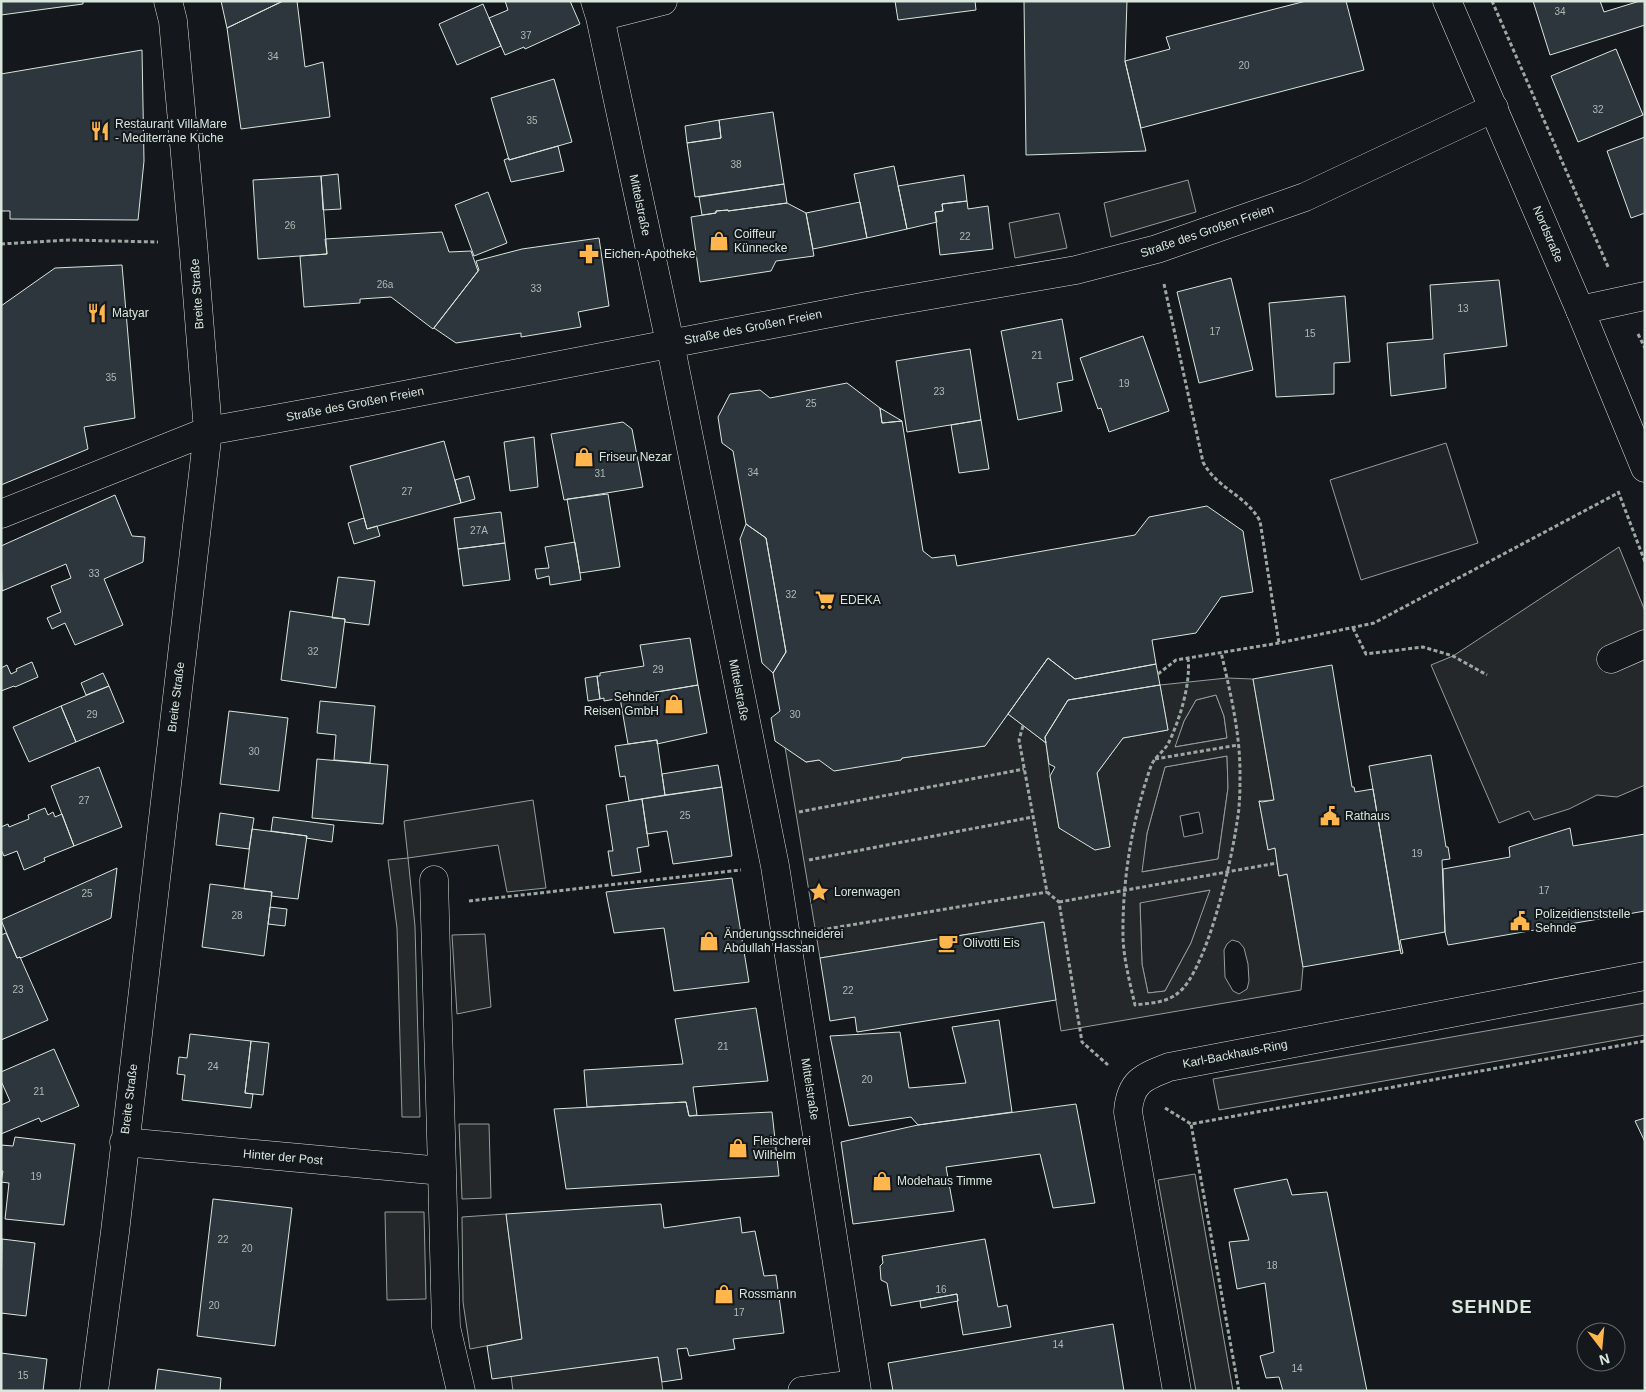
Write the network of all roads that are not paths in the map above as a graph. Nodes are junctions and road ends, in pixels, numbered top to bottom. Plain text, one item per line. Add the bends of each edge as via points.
1 (168, 1) edge
2 (663, 1) edge
3 (1447, 1) edge
4 (598, 9) edge
5 (1494, 108) junction
6 (1634, 298) edge
7 (1580, 310) junction
8 (670, 343) junction
9 (208, 431) junction
10 (1645, 468) edge
11 (1, 514) edge
12 (1645, 644) edge
13 (1611, 659) dead end
14 (434, 893) road end
15 (1645, 976) edge
16 (124, 1142) junction
17 (442, 1171) junction
18 (857, 1387) edge
19 (94, 1391) edge
20 (461, 1391) edge
21 (802, 1391) edge
22 (1177, 1391) edge

1 - 9 street, Breite Straße via 173,22 194,243
2 - 4 street
3 - 5 street, Nordstraße
4 - 8 street, Mittelstraße
5 - 7 street, Nordstraße
5 - 8 street, Straße des Großen Freien via 1305,197 1157,249 1076,270
6 - 7 street
7 - 10 street, Nordstraße
8 - 9 street, Straße des Großen Freien
8 - 18 street, Mittelstraße via 774,866
9 - 11 street, Straße des Großen Freien
9 - 16 street, Breite Straße
12 - 13 street
14 - 17 street
15 - 22 street, Karl-Backhaus-Ring via 1169,1067 1148,1075 1134,1088 1128,1112
16 - 17 street, Hinter der Post
16 - 19 street, Breite Straße
17 - 20 street via 446,1327
18 - 21 street, Mittelstraße

